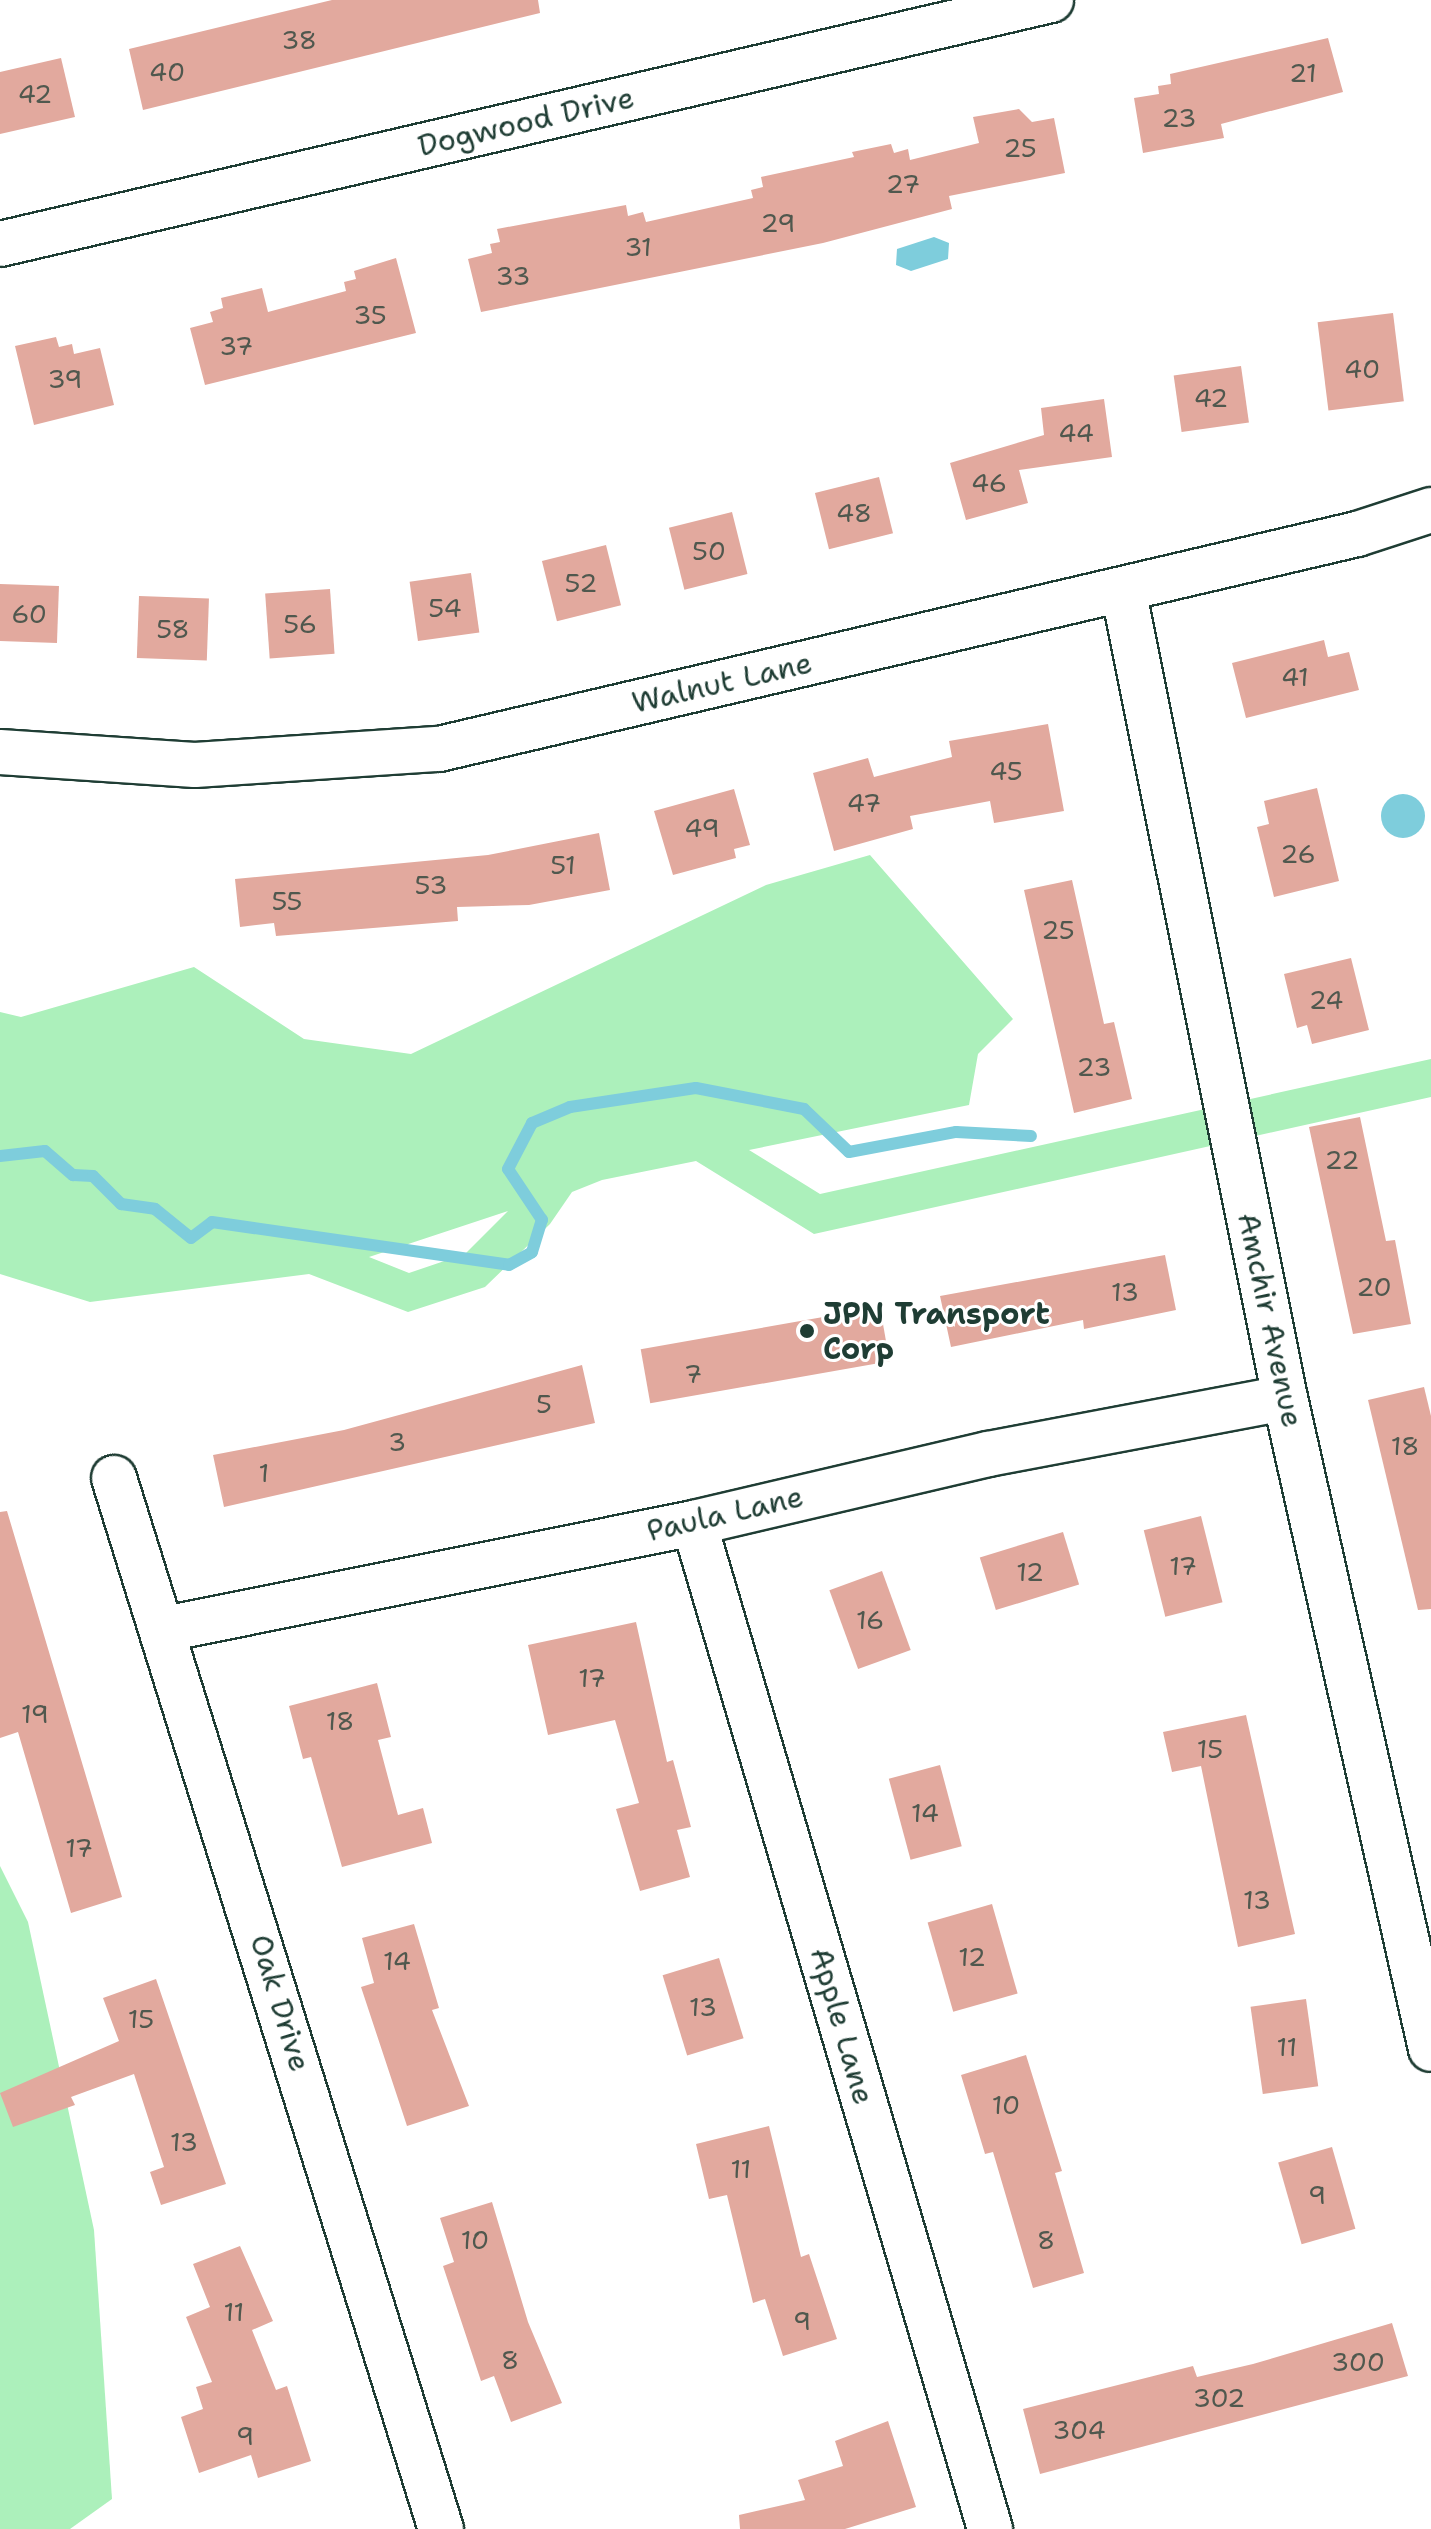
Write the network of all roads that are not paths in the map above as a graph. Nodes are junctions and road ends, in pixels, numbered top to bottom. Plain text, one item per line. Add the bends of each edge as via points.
1 (1051, 0) edge
2 (0, 244) edge
3 (1431, 510) edge
4 (1123, 589) junction
5 (0, 752) edge
6 (1285, 1398) junction
7 (114, 1478) dead end
8 (694, 1523) junction
9 (165, 1629) junction
10 (1431, 2049) edge
11 (441, 2529) edge
12 (990, 2529) edge

1 - 2 street, Dogwood Drive
3 - 4 street, Walnut Lane via 1357,534
4 - 5 street, Walnut Lane via 439,749 195,765
4 - 6 street, Amchir Avenue
6 - 8 street, Paula Lane via 988,1454
6 - 10 street, Amchir Avenue
7 - 9 street, Oak Drive
8 - 9 street, Paula Lane
8 - 12 street, Apple Lane
9 - 11 street, Oak Drive

